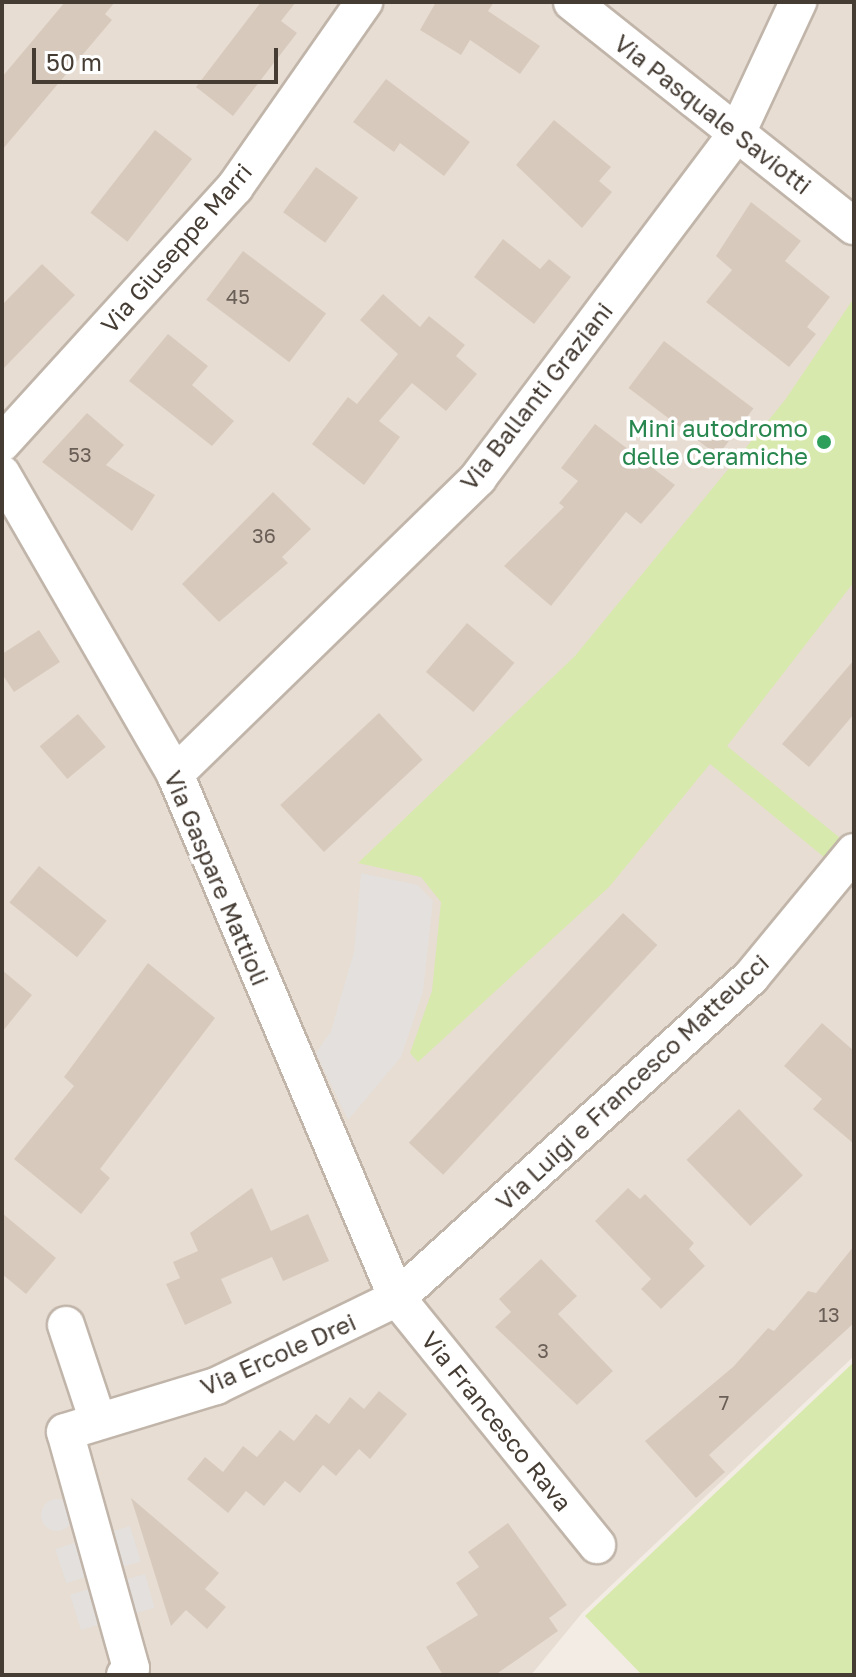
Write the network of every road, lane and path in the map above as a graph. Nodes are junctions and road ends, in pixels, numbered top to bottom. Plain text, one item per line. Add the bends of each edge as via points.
1 (364, 2) edge
2 (572, 2) edge
3 (798, 2) edge
4 (737, 133) junction
5 (854, 226) edge
6 (2, 443) edge
7 (2, 474) edge
8 (175, 774) junction
9 (854, 852) edge
10 (397, 1298) junction
11 (66, 1325) dead end
12 (82, 1426) junction
13 (597, 1545) dead end
14 (128, 1672) edge

1 - 6 street, Via Giuseppe Marri via 235,187
2 - 4 street, Via Pasquale Saviotti
3 - 4 street, Via Ballanti Graziani
4 - 5 street, Via Pasquale Saviotti
4 - 8 street, Via Ballanti Graziani via 478,478
7 - 8 street, Via Gaspare Mattioli
8 - 10 street, Via Gaspare Mattioli
9 - 10 street, Via Luigi e Francesco Matteucci via 751,977
10 - 12 street, Via Ercole Drei via 216,1386
10 - 13 street, Via Francesco Rava
11 - 12 street
12 - 14 street

